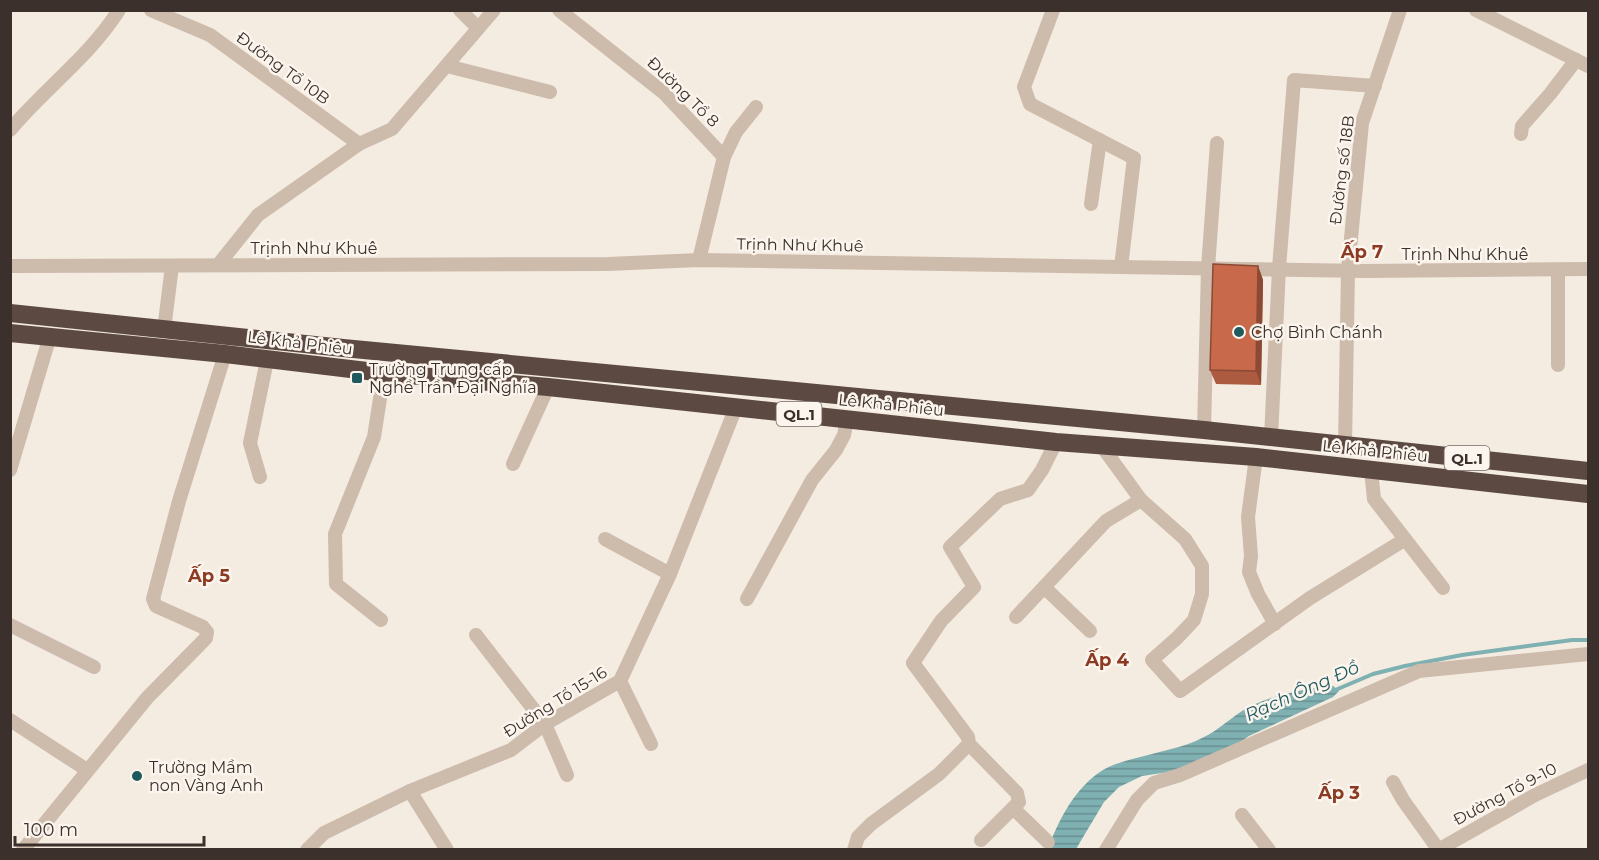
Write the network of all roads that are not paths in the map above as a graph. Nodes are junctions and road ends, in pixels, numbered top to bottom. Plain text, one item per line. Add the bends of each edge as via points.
1 (119, 10) edge
2 (151, 10) edge
3 (460, 10) edge
4 (494, 10) edge
5 (559, 10) edge
6 (1053, 10) edge
7 (1400, 10) edge
8 (1476, 10) edge
9 (478, 28) junction
10 (1576, 60) junction
11 (447, 66) junction
12 (1588, 66) edge
13 (1375, 86) junction
14 (550, 92) dead end
15 (756, 107) dead end
16 (10, 130) edge
17 (1521, 134) dead end
18 (1100, 140) junction
19 (1217, 143) dead end
20 (359, 144) junction
21 (724, 157) junction
22 (1091, 204) dead end
23 (699, 260) junction
24 (218, 265) junction
25 (10, 266) edge
26 (172, 266) junction
27 (1121, 267) junction
28 (1208, 267) junction
29 (1279, 268) junction
30 (1588, 269) edge
31 (1348, 270) junction
32 (1558, 270) junction
33 (10, 313) edge
34 (164, 330) junction
35 (10, 333) edge
36 (50, 336) junction
37 (225, 354) junction
38 (267, 360) junction
39 (1558, 365) dead end
40 (384, 373) junction
41 (548, 387) junction
42 (736, 407) junction
43 (847, 420) junction
44 (1204, 430) junction
45 (1270, 438) junction
46 (1056, 442) junction
47 (1101, 445) junction
48 (1345, 446) junction
49 (1256, 457) junction
50 (513, 464) dead end
51 (10, 470) edge
52 (1371, 470) junction
53 (1588, 471) edge
54 (260, 477) dead end
55 (1588, 494) edge
56 (1141, 500) junction
57 (605, 539) dead end
58 (1404, 540) junction
59 (670, 574) junction
60 (1045, 588) junction
61 (1443, 588) dead end
62 (747, 599) dead end
63 (1016, 617) dead end
64 (381, 620) dead end
65 (1275, 624) junction
66 (10, 625) edge
67 (1090, 631) dead end
68 (476, 635) dead end
69 (1588, 654) edge
70 (94, 667) dead end
71 (620, 681) junction
72 (10, 720) edge
73 (545, 724) junction
74 (651, 744) dead end
75 (969, 744) junction
76 (87, 770) junction
77 (1588, 770) edge
78 (567, 775) dead end
79 (1393, 782) dead end
80 (410, 791) junction
81 (1014, 809) junction
82 (1242, 815) dead end
83 (981, 840) dead end
84 (1048, 842) dead end
85 (23, 849) edge
86 (308, 849) edge
87 (447, 849) edge
88 (854, 849) edge
89 (1106, 849) edge
90 (1269, 849) edge
91 (1438, 849) edge

1 - 16 street via 84,57
2 - 20 street, Đường Tổ 10B via 210,35
3 - 9 street
4 - 9 street
5 - 21 street, Đường Tổ 8 via 664,93
6 - 18 street via 1024,87 1030,104
7 - 13 street, Đường số 18B
8 - 10 street
9 - 11 street
10 - 12 street
10 - 17 street via 1522,126
11 - 14 street
11 - 20 street via 392,129
13 - 29 street via 1294,80
13 - 31 street, Đường số 18B via 1362,123
15 - 21 street, Đường Tổ 8 via 736,132
18 - 22 street
18 - 27 street via 1134,158
19 - 28 street
20 - 24 street via 258,215
21 - 23 street, Đường Tổ 8
23 - 24 street, Trịnh Như Khuê via 608,264
23 - 27 street, Trịnh Như Khuê
24 - 26 street, Trịnh Như Khuê
25 - 26 street, Trịnh Như Khuê
26 - 34 street
27 - 28 street, Trịnh Như Khuê
28 - 29 street, Trịnh Như Khuê
28 - 44 street
29 - 31 street, Trịnh Như Khuê
29 - 45 street
30 - 32 street, Trịnh Như Khuê
31 - 32 street, Trịnh Như Khuê
31 - 48 street, Đường số 18B
32 - 39 street
33 - 34 highway, Lê Khả Phiêu / QL.1
34 - 44 highway, Lê Khả Phiêu / QL.1
35 - 36 highway, Lê Khả Phiêu / QL.1
36 - 37 highway, Lê Khả Phiêu / QL.1
36 - 51 street
37 - 38 highway, Lê Khả Phiêu / QL.1
37 - 76 street via 179,501 154,603 203,627 206,638 147,698
38 - 40 highway, Lê Khả Phiêu / QL.1
38 - 54 street via 250,443
40 - 41 highway, Lê Khả Phiêu / QL.1
40 - 64 street via 374,436 335,534 336,584
41 - 42 highway, Lê Khả Phiêu / QL.1
41 - 50 street
42 - 43 highway, Lê Khả Phiêu / QL.1
42 - 59 street, Đường Tổ 15-16
43 - 46 highway, Lê Khả Phiêu / QL.1
43 - 62 street via 836,450 812,480
44 - 45 highway, Lê Khả Phiêu / QL.1
45 - 48 highway, Lê Khả Phiêu / QL.1
46 - 47 highway, Lê Khả Phiêu / QL.1
46 - 75 street via 1028,489 1000,499 950,547 974,587 941,621 913,663 968,737
47 - 49 highway, Lê Khả Phiêu / QL.1
47 - 56 street
48 - 53 highway, Lê Khả Phiêu / QL.1
49 - 52 highway, Lê Khả Phiêu / QL.1
49 - 65 street via 1248,516 1249,572
52 - 55 highway, Lê Khả Phiêu / QL.1
52 - 58 street via 1374,499
56 - 60 street via 1106,521
56 - 65 street via 1185,539 1202,566 1202,594 1194,620 1152,660 1180,691
57 - 59 street
58 - 61 street
58 - 65 street
59 - 71 street, Đường Tổ 15-16
60 - 63 street
60 - 67 street
66 - 70 street
68 - 73 street
69 - 89 street via 1419,672 1154,783 1137,800
71 - 73 street, Đường Tổ 15-16
71 - 74 street
72 - 76 street
73 - 78 street
73 - 80 street, Đường Tổ 15-16 via 511,750
75 - 81 street via 1017,793 1019,802
75 - 88 street via 939,774 871,824 858,837
76 - 85 street
77 - 91 street, Đường Tổ 9-10
79 - 91 street
80 - 86 street, Đường Tổ 15-16 via 324,833
80 - 87 street
81 - 83 street
81 - 84 street
82 - 90 street

